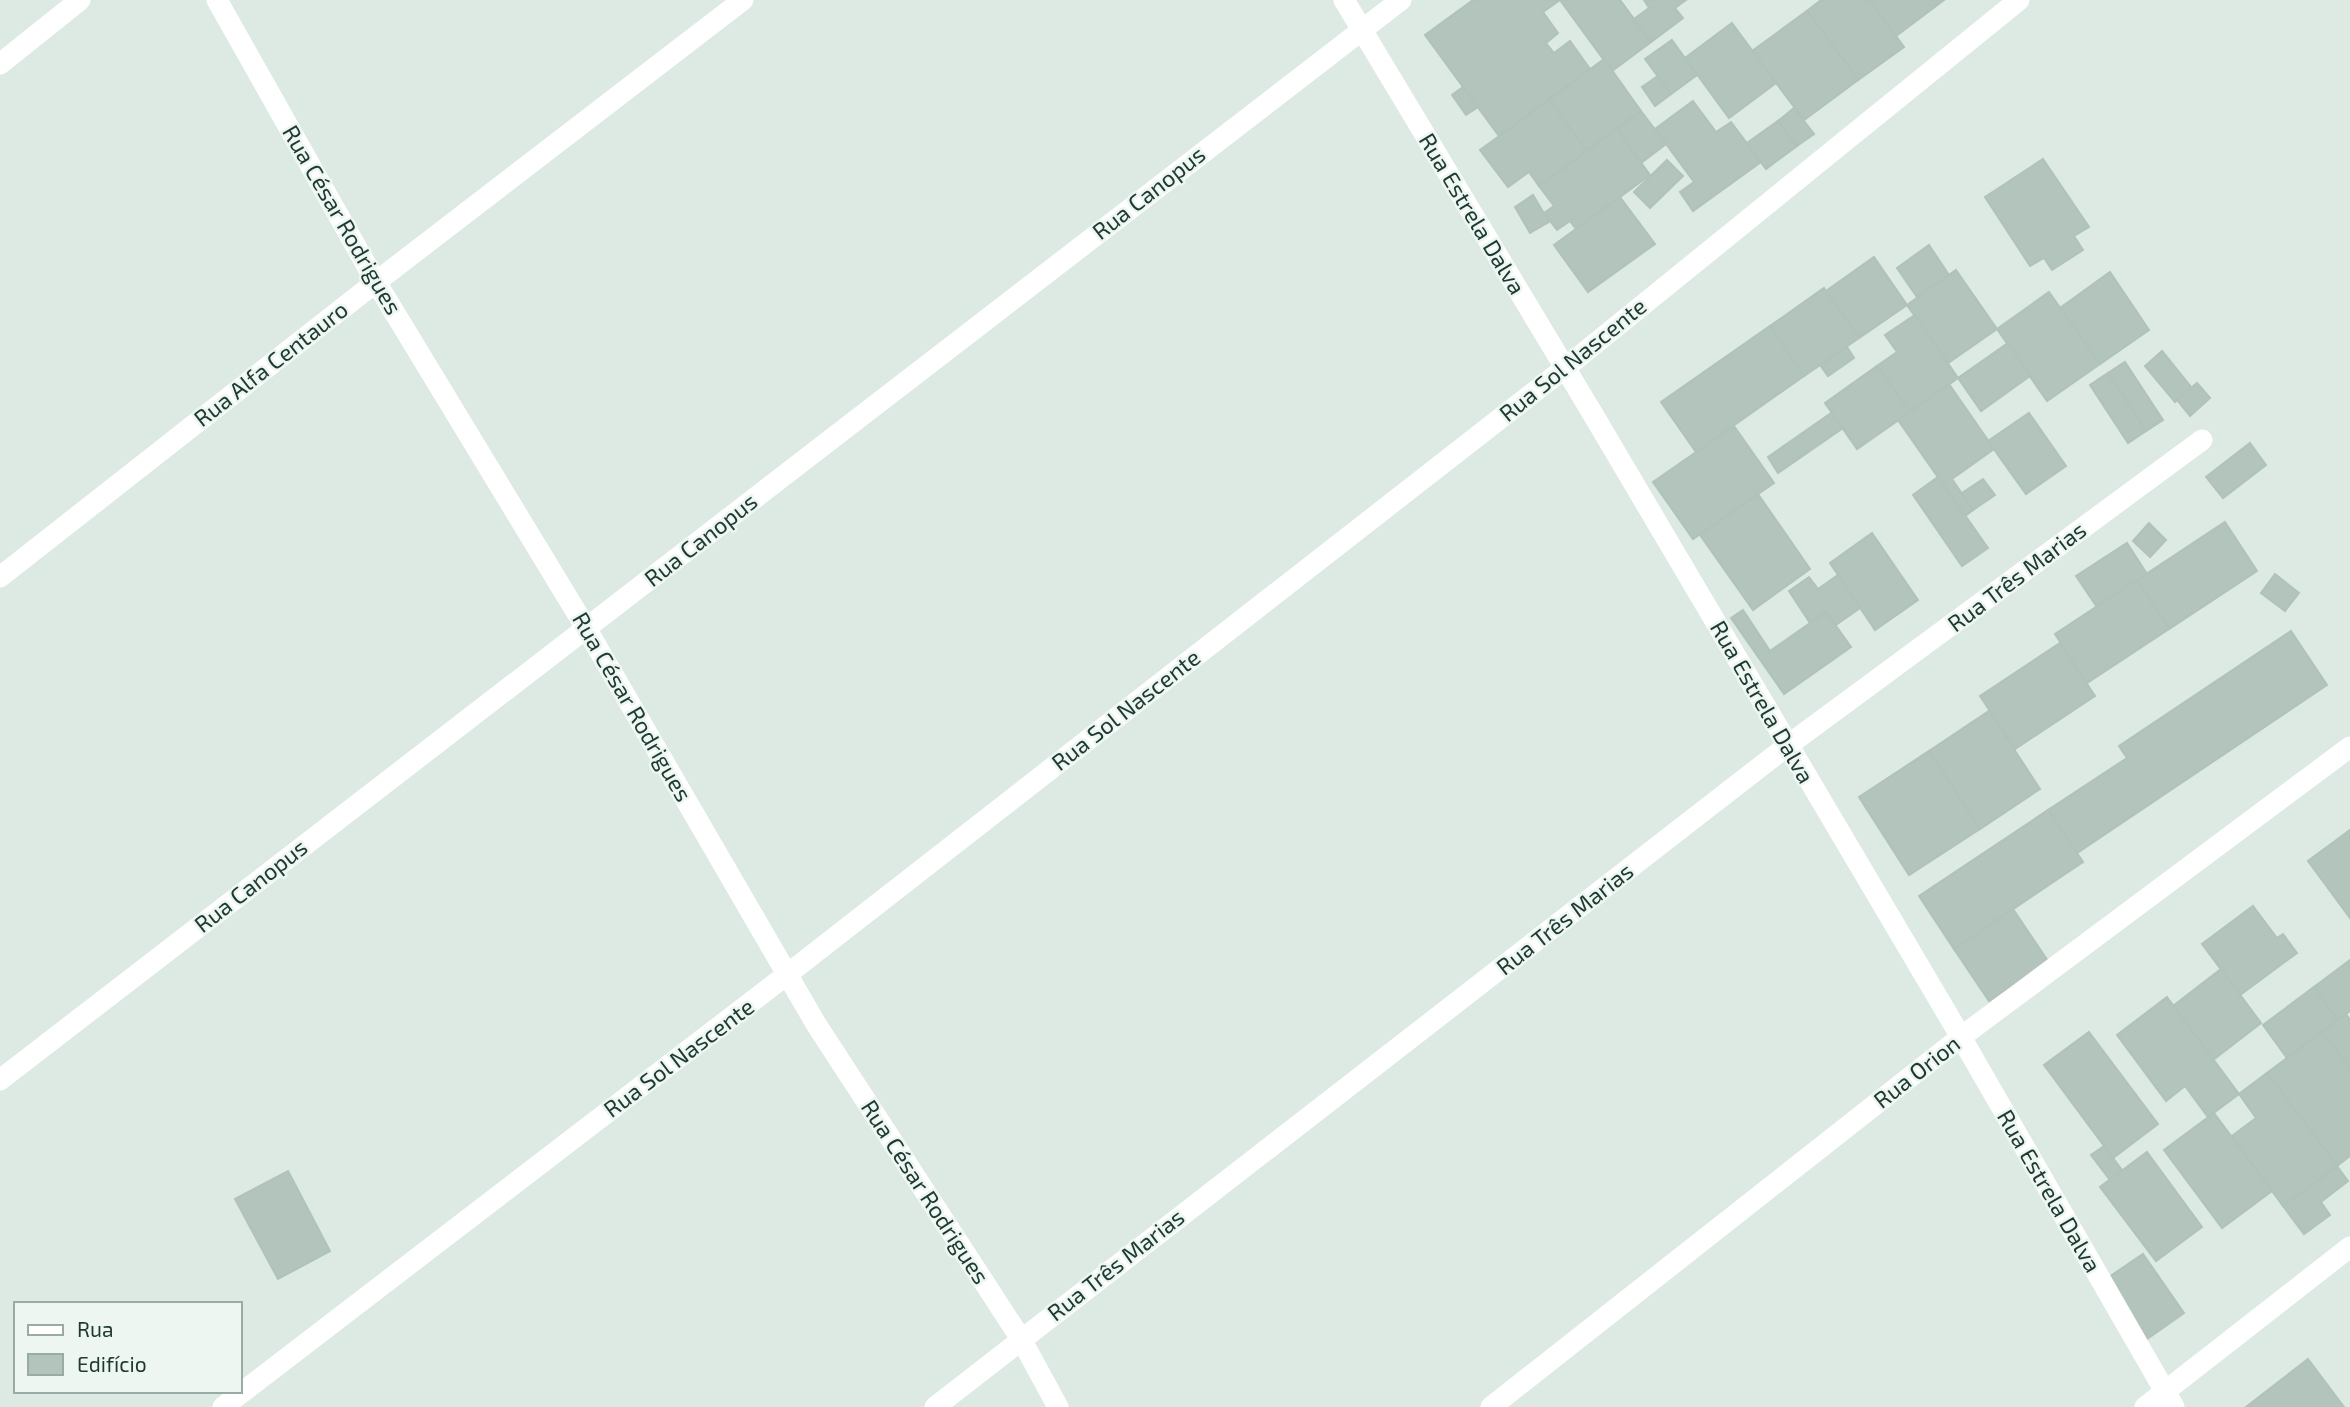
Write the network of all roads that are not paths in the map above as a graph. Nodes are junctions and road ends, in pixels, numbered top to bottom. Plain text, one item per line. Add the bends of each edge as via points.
1 (80, 0) edge
2 (217, 0) edge
3 (743, 0) edge
4 (1344, 0) edge
5 (1401, 0) edge
6 (2019, 0) edge
7 (1361, 30) junction
8 (0, 64) edge
9 (376, 282) junction
10 (1565, 368) junction
11 (2202, 440) dead end
12 (0, 577) edge
13 (586, 628) junction
14 (1787, 746) junction
15 (2350, 747) edge
16 (789, 974) junction
17 (1961, 1037) junction
18 (0, 1080) edge
19 (2350, 1247) edge
20 (1021, 1339) junction
21 (242, 1392) edge
22 (241, 1393) edge
23 (2169, 1399) edge
24 (223, 1407) edge
25 (935, 1407) edge
26 (1058, 1407) edge
27 (1491, 1407) edge
28 (2145, 1407) edge

1 - 8 street
2 - 9 street, Rua César Rodrigues
3 - 9 street, Rua Alfa Centauro
4 - 7 street, Rua Estrela Dalva
5 - 7 street, Rua Canopus
6 - 10 street, Rua Sol Nascente
7 - 10 street, Rua Estrela Dalva
7 - 13 street, Rua Canopus
9 - 12 street, Rua Alfa Centauro
9 - 13 street, Rua César Rodrigues
10 - 14 street, Rua Estrela Dalva
10 - 16 street, Rua Sol Nascente
11 - 14 street, Rua Três Marias
13 - 16 street, Rua César Rodrigues
13 - 18 street, Rua Canopus
14 - 17 street, Rua Estrela Dalva
14 - 20 street, Rua Três Marias
15 - 17 street, Rua Orion
16 - 20 street, Rua César Rodrigues via 816,1024
16 - 21 street, Rua Sol Nascente
17 - 23 street, Rua Estrela Dalva
17 - 27 street, Rua Orion
19 - 23 street
20 - 25 street, Rua Três Marias
20 - 26 street, Rua César Rodrigues
22 - 24 street, Rua Sol Nascente
23 - 28 street

